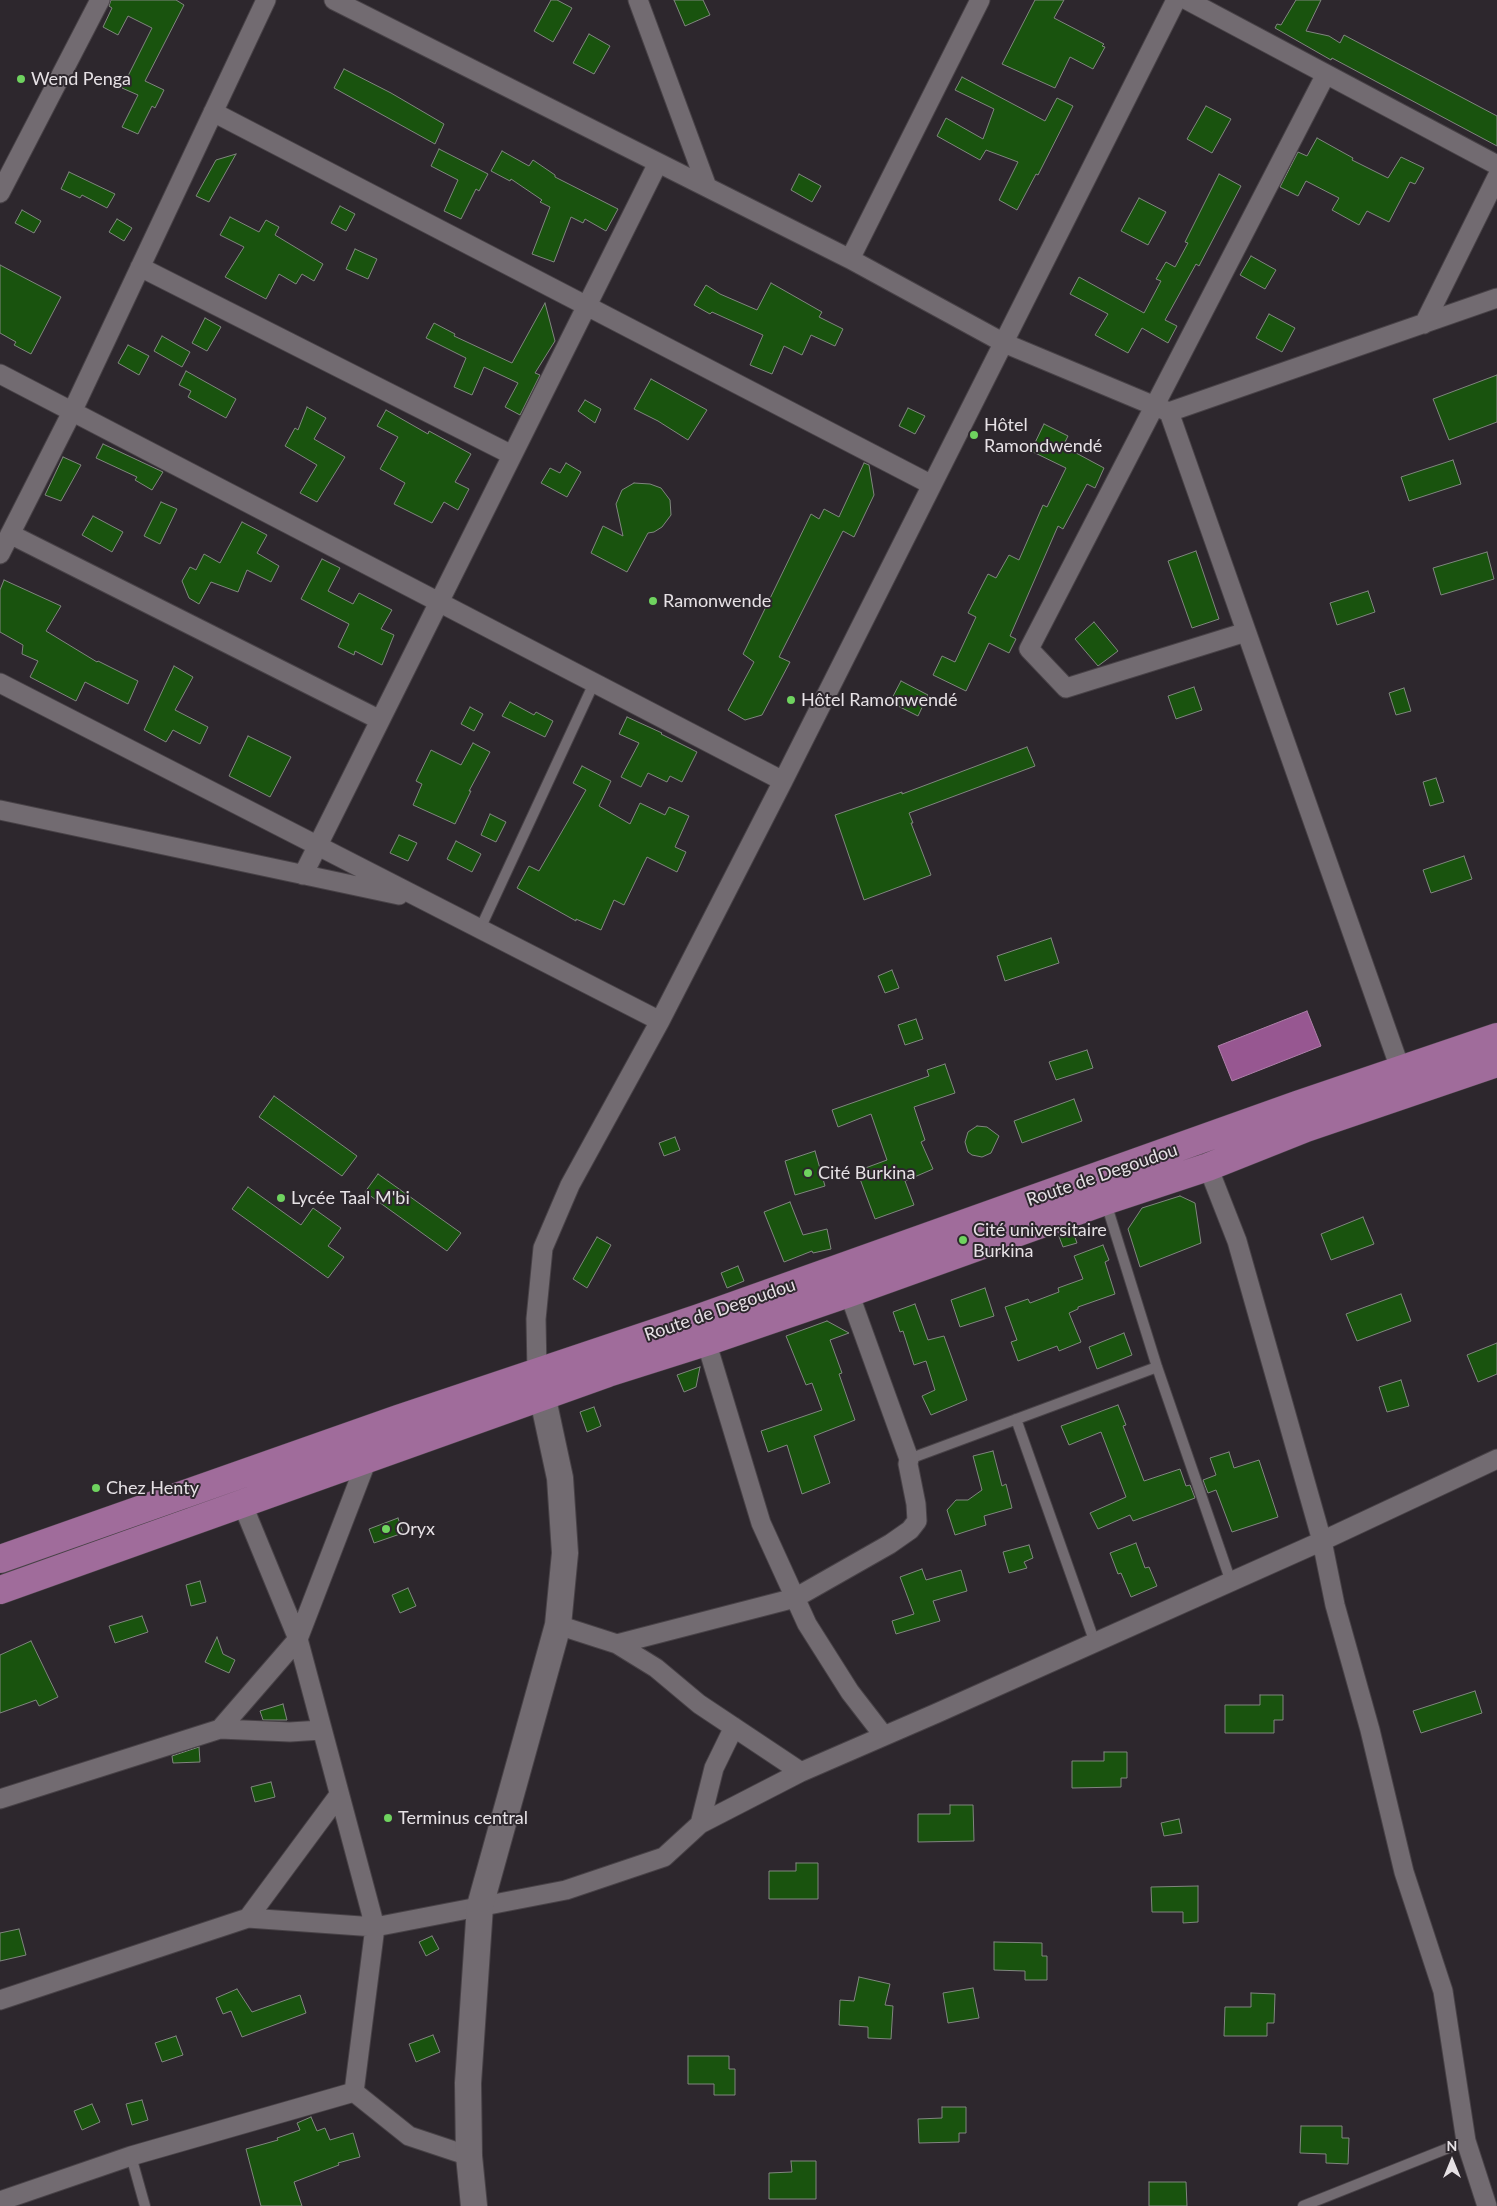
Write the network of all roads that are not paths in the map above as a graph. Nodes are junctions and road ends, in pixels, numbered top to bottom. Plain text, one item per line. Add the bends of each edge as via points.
1 (100, 0) edge
2 (266, 0) edge
3 (334, 0) edge
4 (638, 0) edge
5 (980, 0) edge
6 (1176, 0) edge
7 (1187, 0) edge
8 (1326, 74) junction
9 (213, 112) junction
10 (658, 162) junction
11 (1497, 165) edge
12 (1497, 177) edge
13 (707, 188) junction
14 (0, 193) edge
15 (850, 259) junction
16 (140, 267) junction
17 (1497, 298) edge
18 (586, 306) junction
19 (1424, 324) junction
20 (1004, 343) junction
21 (0, 374) edge
22 (1162, 409) junction
23 (72, 412) junction
24 (512, 455) junction
25 (932, 486) junction
26 (10, 534) junction
27 (0, 554) edge
28 (439, 602) junction
29 (1246, 632) junction
30 (0, 683) edge
31 (594, 683) junction
32 (380, 720) junction
33 (783, 781) junction
34 (0, 810) edge
35 (317, 846) junction
36 (303, 875) junction
37 (425, 901) junction
38 (480, 929) junction
39 (660, 1021) junction
40 (1497, 1037) edge
41 (1497, 1063) edge
42 (1400, 1071) junction
43 (1208, 1167) junction
44 (1101, 1189) junction
45 (839, 1267) junction
46 (849, 1293) junction
47 (702, 1330) junction
48 (1157, 1367) junction
49 (539, 1385) junction
50 (1016, 1419) junction
51 (381, 1425) junction
52 (368, 1458) junction
53 (909, 1459) junction
54 (1497, 1459) edge
55 (242, 1503) junction
56 (1322, 1542) junction
57 (0, 1559) edge
58 (1231, 1582) junction
59 (0, 1590) edge
60 (796, 1598) junction
61 (558, 1625) junction
62 (298, 1639) junction
63 (1095, 1643) junction
64 (617, 1644) junction
65 (734, 1727) junction
66 (220, 1729) junction
67 (321, 1730) junction
68 (884, 1736) junction
69 (801, 1772) junction
70 (339, 1794) junction
71 (0, 1800) edge
72 (700, 1824) junction
73 (480, 1906) junction
74 (248, 1918) junction
75 (375, 1927) junction
76 (0, 2000) edge
77 (354, 2092) junction
78 (1466, 2142) junction
79 (131, 2156) junction
80 (469, 2156) junction
81 (0, 2201) edge
82 (145, 2206) edge
83 (474, 2206) edge
84 (1303, 2206) edge
85 (1487, 2206) edge

1 - 14 street
2 - 9 street
3 - 10 street
4 - 13 street
5 - 15 street
6 - 20 street
7 - 8 street
8 - 11 street
8 - 22 street
9 - 16 street
9 - 18 street
10 - 13 street
10 - 18 street
12 - 19 street
13 - 15 street
15 - 20 street
16 - 23 street
16 - 24 street
17 - 19 street
18 - 24 street
18 - 25 street
19 - 22 street
20 - 22 street
20 - 25 street
21 - 23 street
22 - 29 street
22 - 29 street via 1029,649 1066,688
23 - 26 street
23 - 28 street
24 - 28 street
25 - 33 street
26 - 27 street
26 - 32 street
28 - 31 street
28 - 32 street
29 - 42 street
30 - 35 street
31 - 33 street
31 - 38 lane
32 - 35 street
33 - 39 street
34 - 36 street
35 - 36 street
35 - 37 street
36 - 37 street
37 - 38 street
38 - 39 street
39 - 49 street via 570,1185 543,1248 536,1319
40 - 42 main road, Route de Degoudou
41 - 43 main road, Route de Degoudou via 1306,1128
42 - 44 main road, Route de Degoudou via 1298,1105
43 - 44 main road, Route de Degoudou
43 - 56 street via 1237,1241
44 - 45 main road, Route de Degoudou
44 - 46 main road, Route de Degoudou
44 - 48 lane
45 - 46 street
45 - 47 main road, Route de Degoudou
46 - 47 main road, Route de Degoudou
46 - 53 street
47 - 49 main road, Route de Degoudou
47 - 60 street via 760,1523
48 - 50 lane
48 - 58 lane
49 - 51 main road
49 - 52 main road
49 - 61 street via 560,1478 565,1553
50 - 53 lane
50 - 63 lane
51 - 52 street
51 - 57 main road
52 - 55 main road
52 - 62 street
53 - 60 street via 917,1521 890,1544
54 - 56 street
55 - 59 main road
55 - 62 street
56 - 58 street
56 - 78 street via 1335,1605 1370,1730 1404,1872 1443,1991
58 - 63 street
60 - 64 street
60 - 68 street via 846,1686
61 - 64 street
61 - 73 street
62 - 66 street
62 - 67 street
63 - 68 street
64 - 65 street via 656,1668 678,1688
65 - 69 street
65 - 72 street via 714,1768
66 - 67 street
66 - 71 street
67 - 70 street
68 - 69 street
69 - 72 street
70 - 74 street
70 - 75 street
72 - 73 street via 664,1857 566,1890
73 - 75 street
73 - 80 street via 468,2084
74 - 75 street
74 - 76 street
75 - 77 street
77 - 79 street
77 - 80 street via 409,2136
78 - 84 lane
78 - 85 street
79 - 81 street
79 - 82 lane
80 - 83 street

